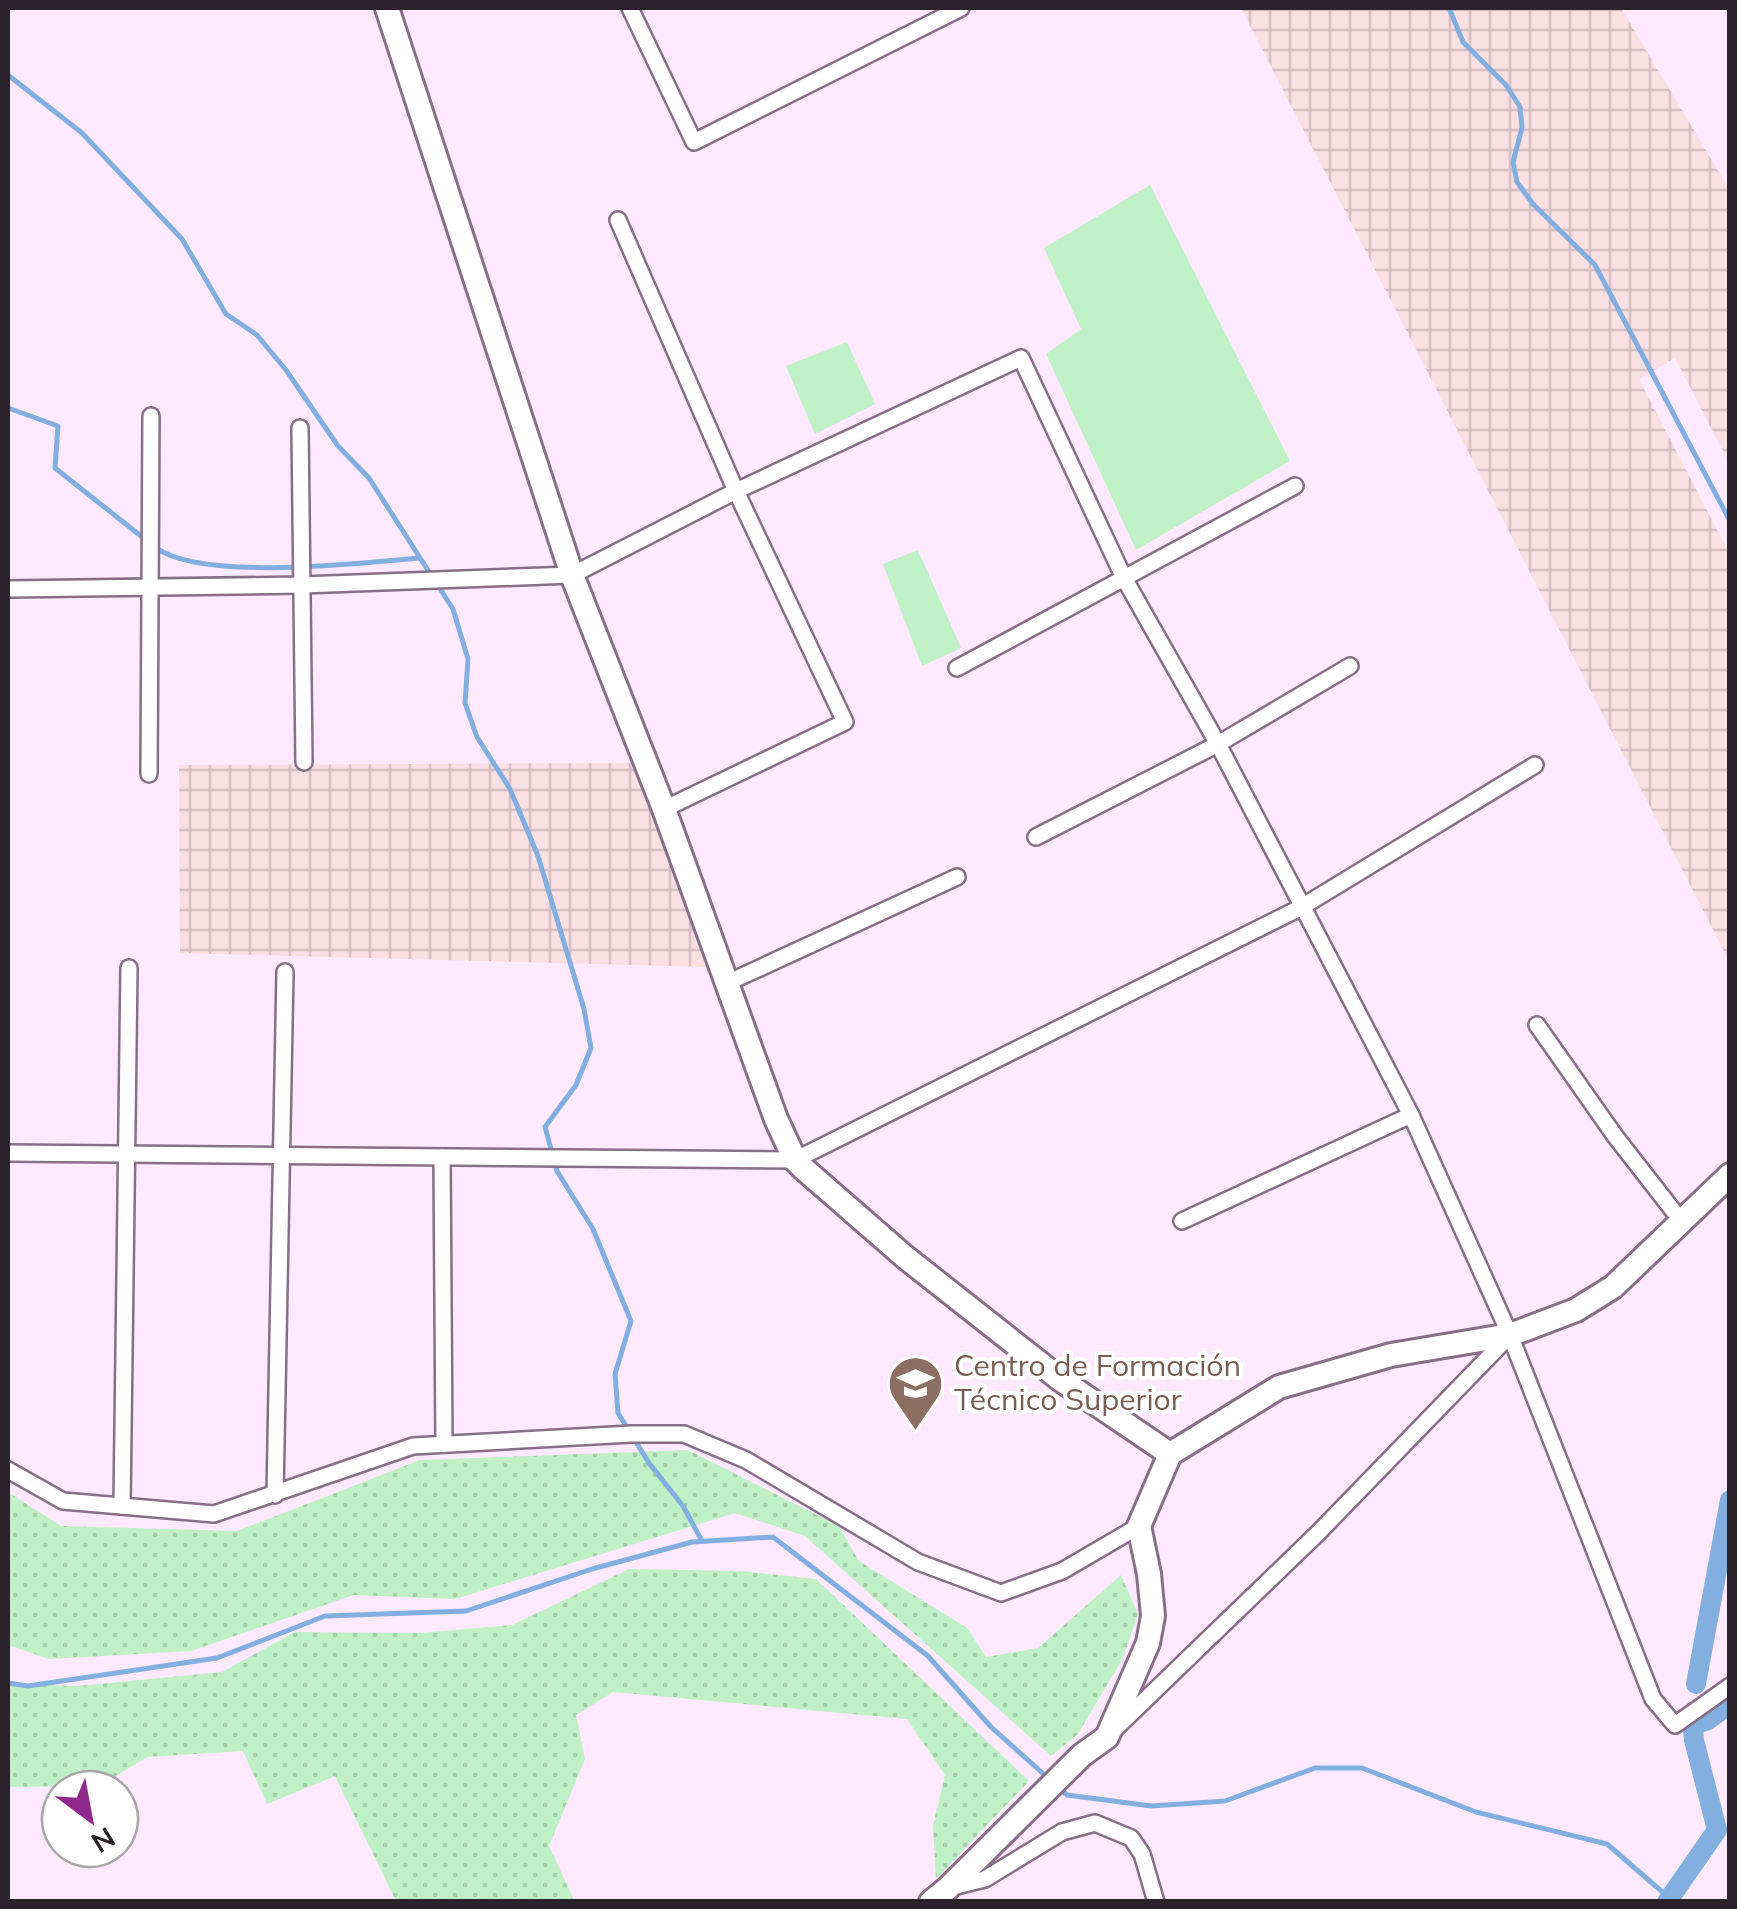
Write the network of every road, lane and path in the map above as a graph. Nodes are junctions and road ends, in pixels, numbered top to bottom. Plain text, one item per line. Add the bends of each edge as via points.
1 (387, 8) edge
2 (630, 8) edge
3 (961, 8) edge
4 (618, 220) dead end
5 (151, 416) dead end
6 (300, 428) dead end
7 (1294, 486) dead end
8 (736, 491) junction
9 (572, 575) junction
10 (1124, 578) junction
11 (302, 585) junction
12 (150, 588) junction
13 (8, 590) edge
14 (1350, 666) dead end
15 (957, 668) dead end
16 (1218, 744) junction
17 (304, 762) dead end
18 (1535, 766) dead end
19 (149, 774) dead end
20 (664, 809) junction
21 (1036, 837) dead end
22 (957, 878) dead end
23 (1300, 908) junction
24 (128, 968) dead end
25 (285, 972) dead end
26 (727, 984) junction
27 (1537, 1025) dead end
28 (1410, 1115) junction
29 (8, 1153) edge
30 (126, 1154) junction
31 (281, 1155) junction
32 (442, 1156) junction
33 (795, 1160) junction
34 (1730, 1175) edge
35 (1182, 1221) dead end
36 (1682, 1222) junction
37 (1510, 1335) junction
38 (444, 1444) junction
39 (1170, 1454) junction
40 (8, 1470) edge
41 (274, 1495) junction
42 (122, 1506) junction
43 (1139, 1526) junction
44 (1730, 1686) edge
45 (1107, 1736) junction
46 (940, 1895) edge
47 (1156, 1902) edge

1 - 9 street
2 - 3 street via 694,142
4 - 8 street
5 - 12 street
6 - 11 street
7 - 10 street
8 - 9 street
8 - 10 street via 1021,358
8 - 20 street via 845,722
9 - 11 street
9 - 20 street
10 - 15 street
10 - 16 street
11 - 12 street
11 - 17 street
12 - 13 street
12 - 19 street
14 - 16 street
16 - 21 street
16 - 23 street
18 - 23 street
20 - 26 street
22 - 26 street
23 - 28 street
23 - 33 street
24 - 30 street
25 - 31 street
26 - 33 street
27 - 36 street
28 - 35 street
28 - 37 street
29 - 30 street
30 - 31 street
30 - 42 street
31 - 32 street
31 - 41 street
32 - 33 street
32 - 38 street
33 - 39 street via 905,1258 1060,1380
34 - 36 street
36 - 37 street via 1614,1287
37 - 39 street via 1391,1355 1279,1386
37 - 44 street via 1653,1699 1675,1725
37 - 45 street
38 - 41 street via 412,1446
38 - 43 street via 684,1434 746,1460 918,1562 1001,1592 1062,1571
39 - 43 street
40 - 42 street via 63,1502
41 - 42 street via 214,1514
43 - 45 street via 1153,1616
45 - 46 street
46 - 47 street via 985,1880 1062,1832 1095,1824 1131,1838

